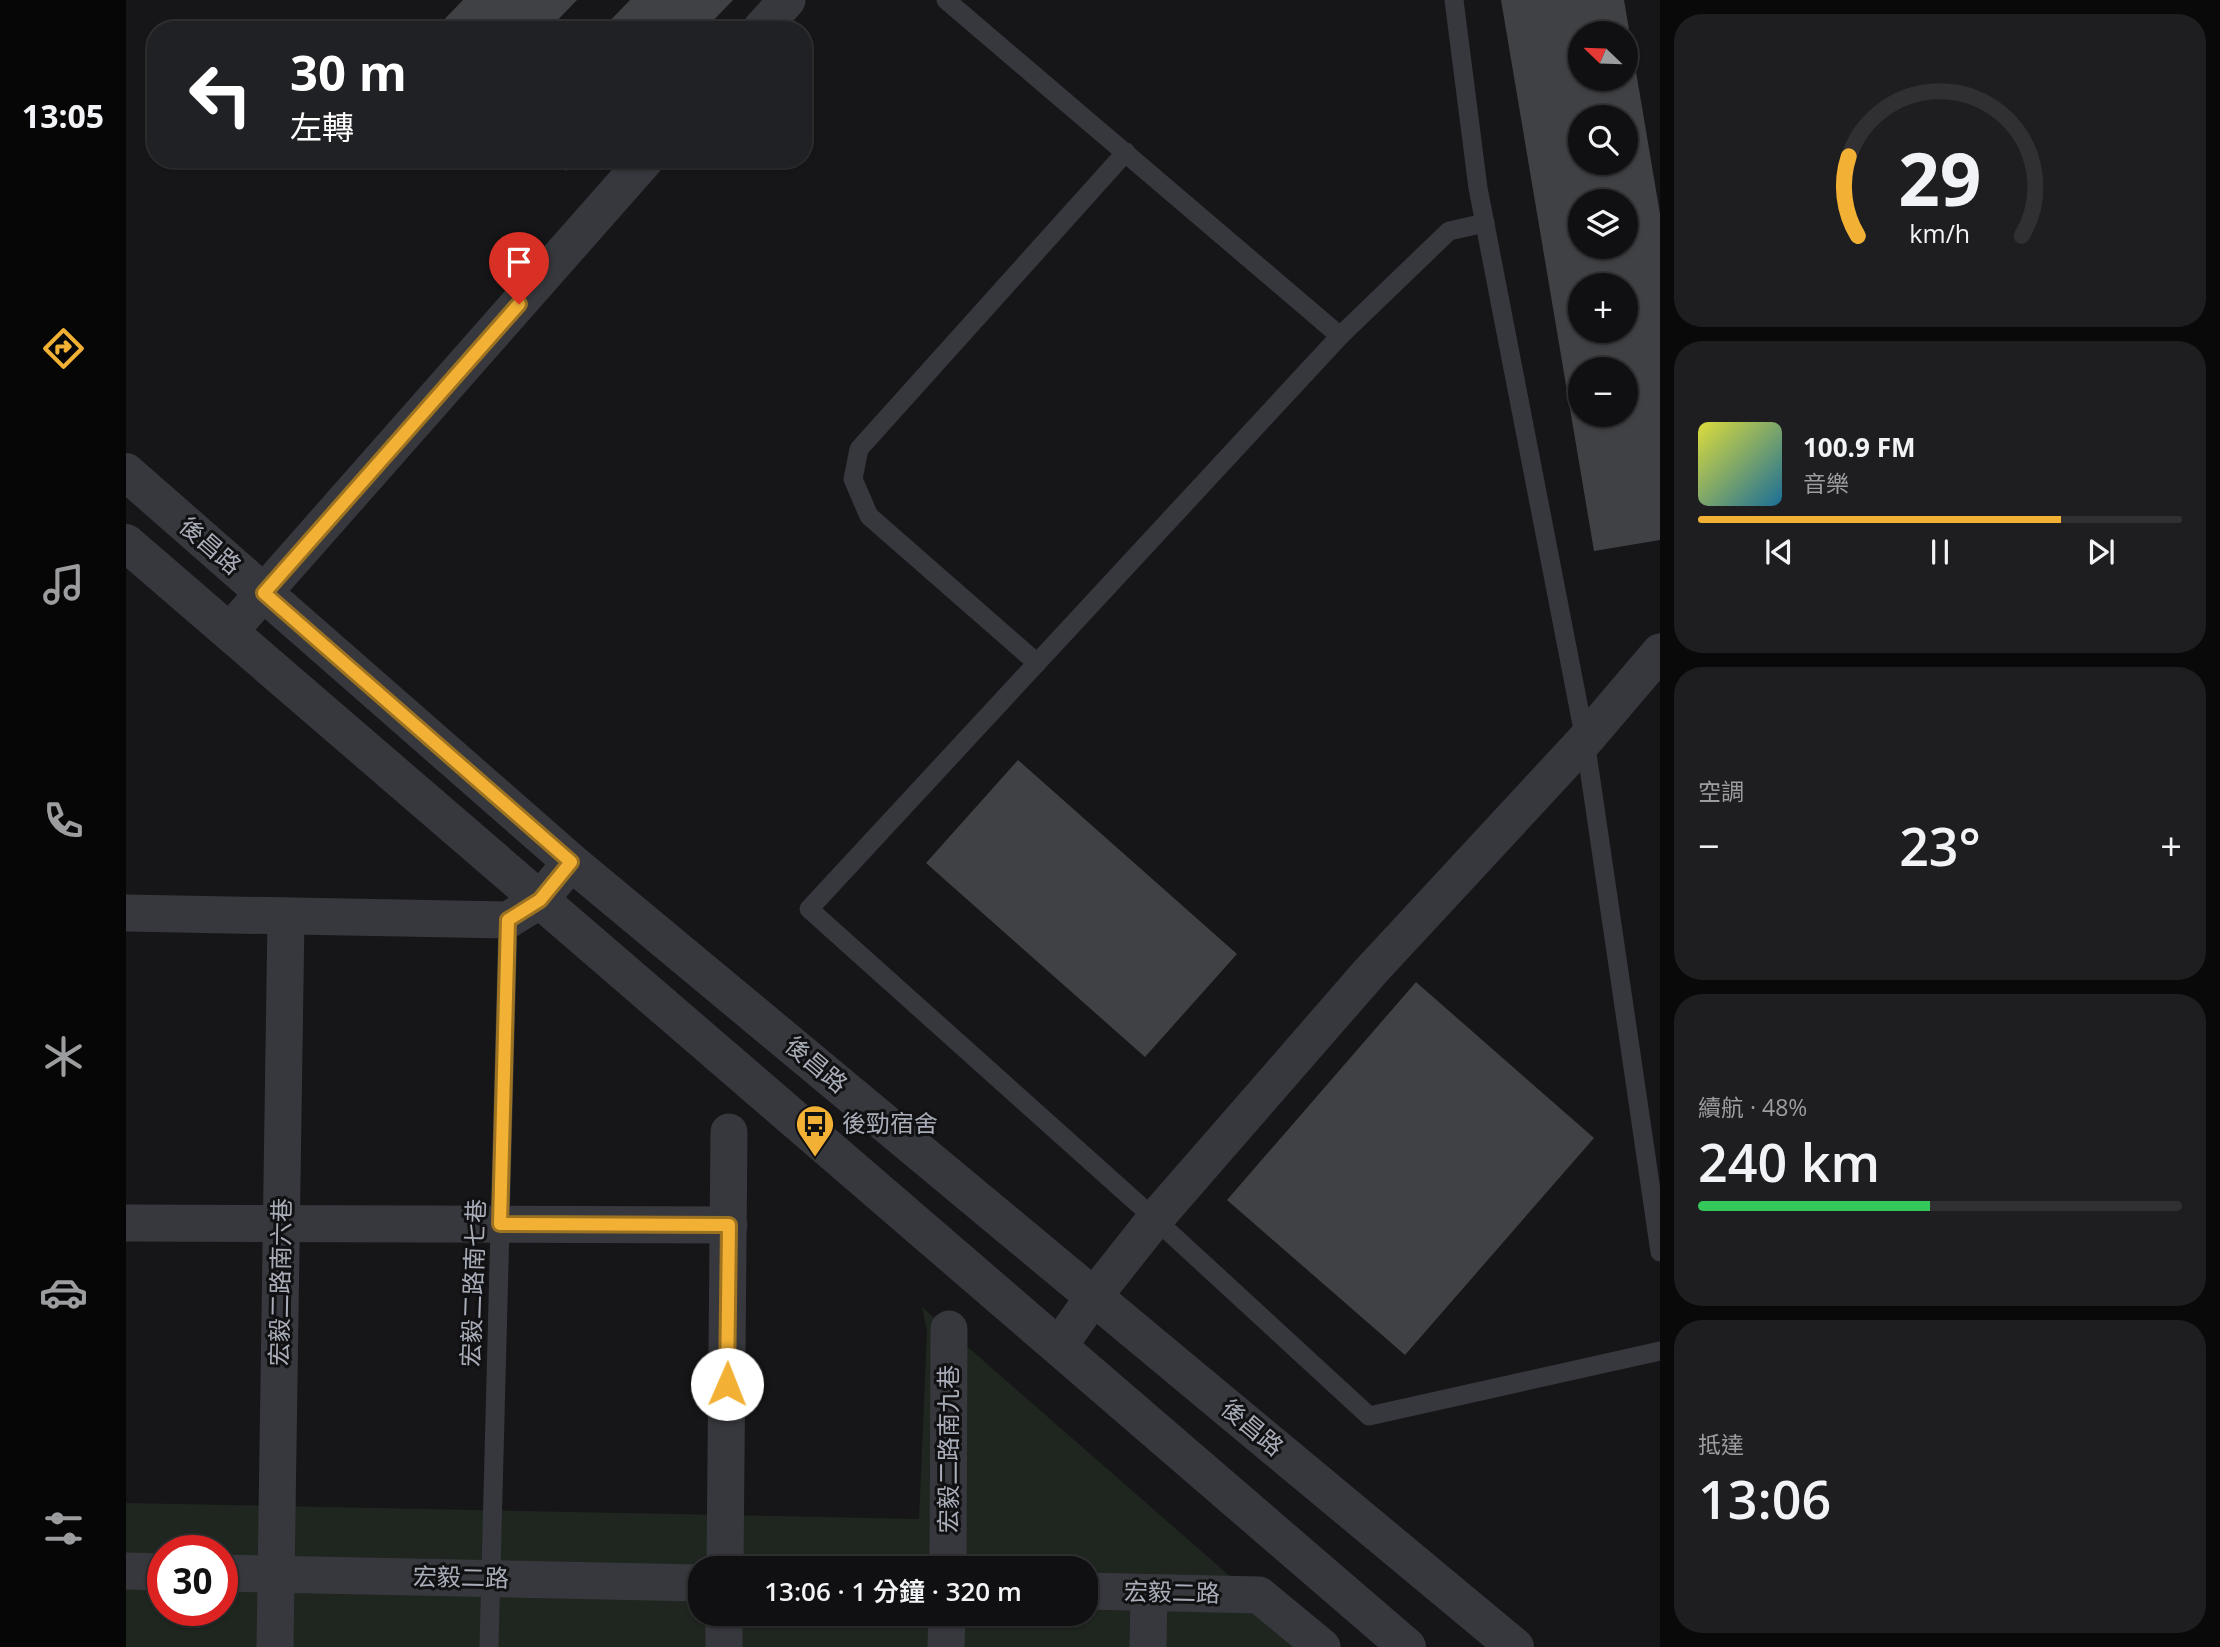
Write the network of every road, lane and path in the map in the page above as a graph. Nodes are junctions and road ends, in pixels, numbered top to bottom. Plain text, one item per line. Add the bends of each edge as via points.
1 (787, 0) edge
2 (946, 0) edge
3 (1454, 0) edge
4 (768, 21) edge
5 (1126, 152) junction
6 (638, 168) edge
7 (1485, 223) junction
8 (1340, 336) junction
9 (126, 472) edge
10 (126, 543) edge
11 (264, 593) junction
12 (229, 632) junction
13 (1660, 652) edge
14 (1037, 663) junction
15 (1585, 740) junction
16 (571, 862) junction
17 (540, 900) junction
18 (126, 913) edge
19 (286, 916) junction
20 (508, 920) junction
21 (729, 1132) dead end
22 (1155, 1219) junction
23 (126, 1223) edge
24 (282, 1224) junction
25 (500, 1224) junction
26 (729, 1225) junction
27 (1660, 1252) edge
28 (1094, 1296) junction
29 (949, 1329) dead end
30 (1059, 1346) junction
31 (1660, 1350) edge
32 (725, 1556) edge
33 (948, 1556) edge
34 (126, 1571) edge
35 (147, 1572) edge
36 (238, 1573) edge
37 (276, 1574) junction
38 (491, 1579) junction
39 (688, 1583) edge
40 (1098, 1591) edge
41 (1149, 1593) junction
42 (724, 1626) edge
43 (947, 1626) edge
44 (275, 1647) edge
45 (489, 1647) edge
46 (724, 1647) edge
47 (946, 1647) edge
48 (1148, 1647) edge
49 (1322, 1647) edge
50 (1407, 1647) edge
51 (1515, 1647) edge

1 - 4 street
2 - 5 lane
3 - 7 lane
5 - 8 lane
5 - 14 lane via 859,449 853,480 869,516
6 - 11 street
7 - 8 lane via 1449,231
7 - 15 lane
8 - 14 lane
9 - 11 street, 後昌路
10 - 12 street
11 - 12 street
11 - 16 street, 後昌路
12 - 17 street
13 - 15 street
14 - 22 lane via 808,909
15 - 22 street via 1370,972
15 - 27 lane
16 - 17 street
16 - 28 street, 後昌路
17 - 20 street
17 - 30 street
18 - 19 street
19 - 20 street
19 - 24 street, 宏毅二路南六巷
20 - 25 lane, 宏毅二路南七巷
21 - 26 street
22 - 28 street
22 - 31 lane via 1369,1416
23 - 24 street
24 - 25 street
24 - 37 street, 宏毅二路南六巷
25 - 26 street
25 - 38 lane, 宏毅二路南七巷
26 - 32 street
28 - 30 street
28 - 51 street, 後昌路
29 - 33 street, 宏毅二路南九巷
30 - 50 street
34 - 35 street
36 - 37 street, 宏毅二路
37 - 38 street, 宏毅二路
37 - 44 street, 宏毅二路南六巷
38 - 39 street, 宏毅二路
38 - 45 lane, 宏毅二路南七巷
40 - 41 street, 宏毅二路
41 - 48 street
41 - 49 street, 宏毅二路 via 1259,1595
42 - 46 street
43 - 47 street

